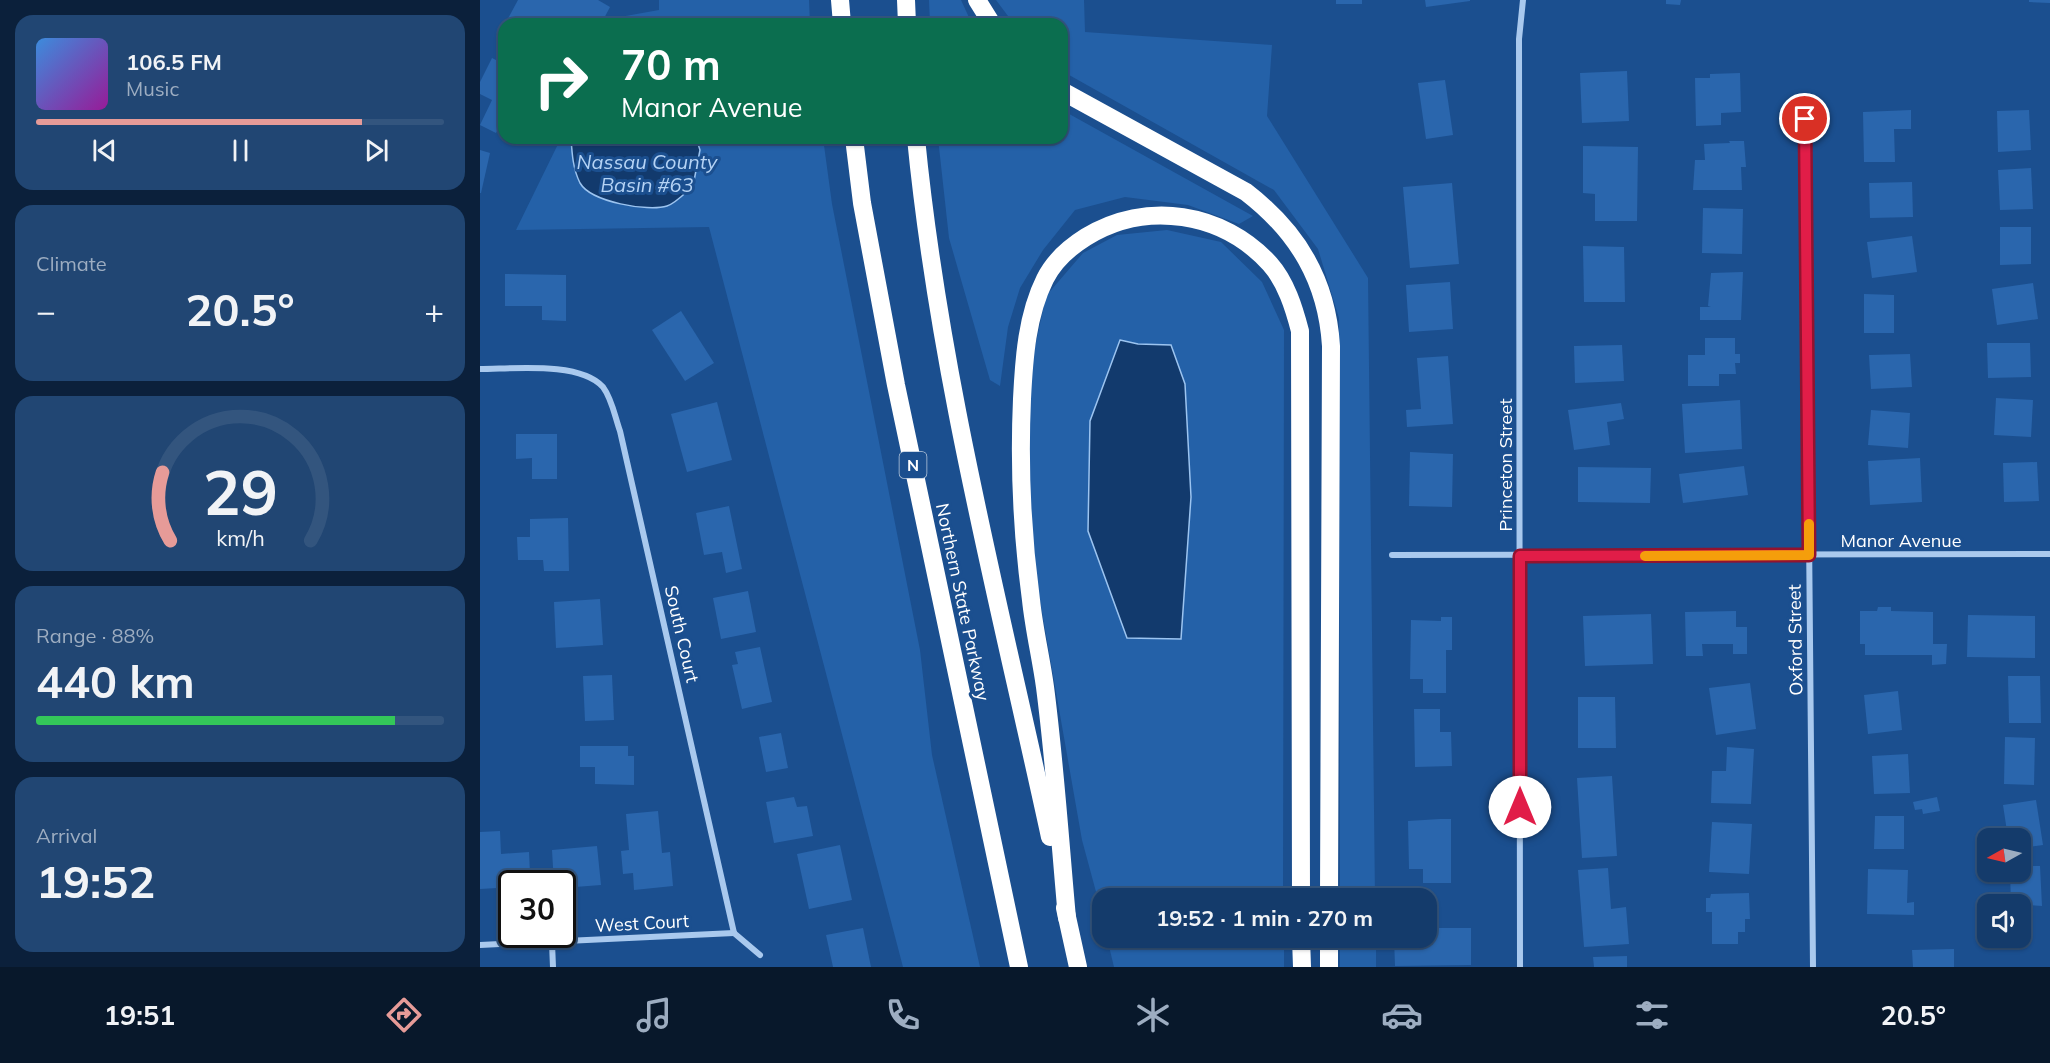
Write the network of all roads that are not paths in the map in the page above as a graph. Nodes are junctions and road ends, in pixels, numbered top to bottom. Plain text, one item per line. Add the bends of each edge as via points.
1 (840, 0) edge
2 (906, 0) edge
3 (976, 0) edge
4 (1522, 0) edge
5 (842, 18) edge
6 (908, 18) edge
7 (988, 18) edge
8 (1068, 94) edge
9 (1805, 96) dead end
10 (855, 144) edge
11 (917, 144) edge
12 (480, 369) edge
13 (2050, 554) edge
14 (1392, 555) dead end
15 (1809, 555) junction
16 (1520, 556) junction
17 (1301, 888) edge
18 (1329, 888) edge
19 (1005, 896) junction
20 (1067, 918) junction
21 (734, 933) junction
22 (576, 942) edge
23 (498, 944) edge
24 (480, 945) edge
25 (552, 948) edge
26 (1302, 948) edge
27 (1329, 948) edge
28 (760, 955) dead end
29 (553, 967) edge
30 (1008, 967) edge
31 (1019, 967) edge
32 (1078, 967) edge
33 (1302, 967) edge
34 (1329, 967) edge
35 (1520, 967) edge
36 (1813, 967) edge

1 - 5 highway
2 - 6 highway
3 - 7 highway
4 - 16 street, Princeton Street
8 - 18 highway via 1256,199 1299,244 1321,287 1331,346
9 - 15 street, Oxford Street
10 - 19 highway, Northern State Parkway / N via 896,385
11 - 20 highway, Northern State Parkway via 935,286 953,384
12 - 21 street, South Court via 578,372 603,387 620,431
13 - 15 street, Manor Avenue
14 - 16 street, Manor Avenue
15 - 16 street, Manor Avenue
15 - 36 street, Oxford Street
16 - 35 street, Princeton Street
17 - 20 highway via 1299,331 1280,279 1245,242 1213,224 1159,215 1112,224 1068,250 1046,278 1032,315 1026,347 1021,413 1023,524 1045,686
19 - 30 highway
19 - 31 highway, Northern State Parkway / N
20 - 32 highway, Northern State Parkway
21 - 22 street, West Court
21 - 28 street
23 - 24 street, West Court
25 - 29 street
26 - 33 highway
27 - 34 highway

